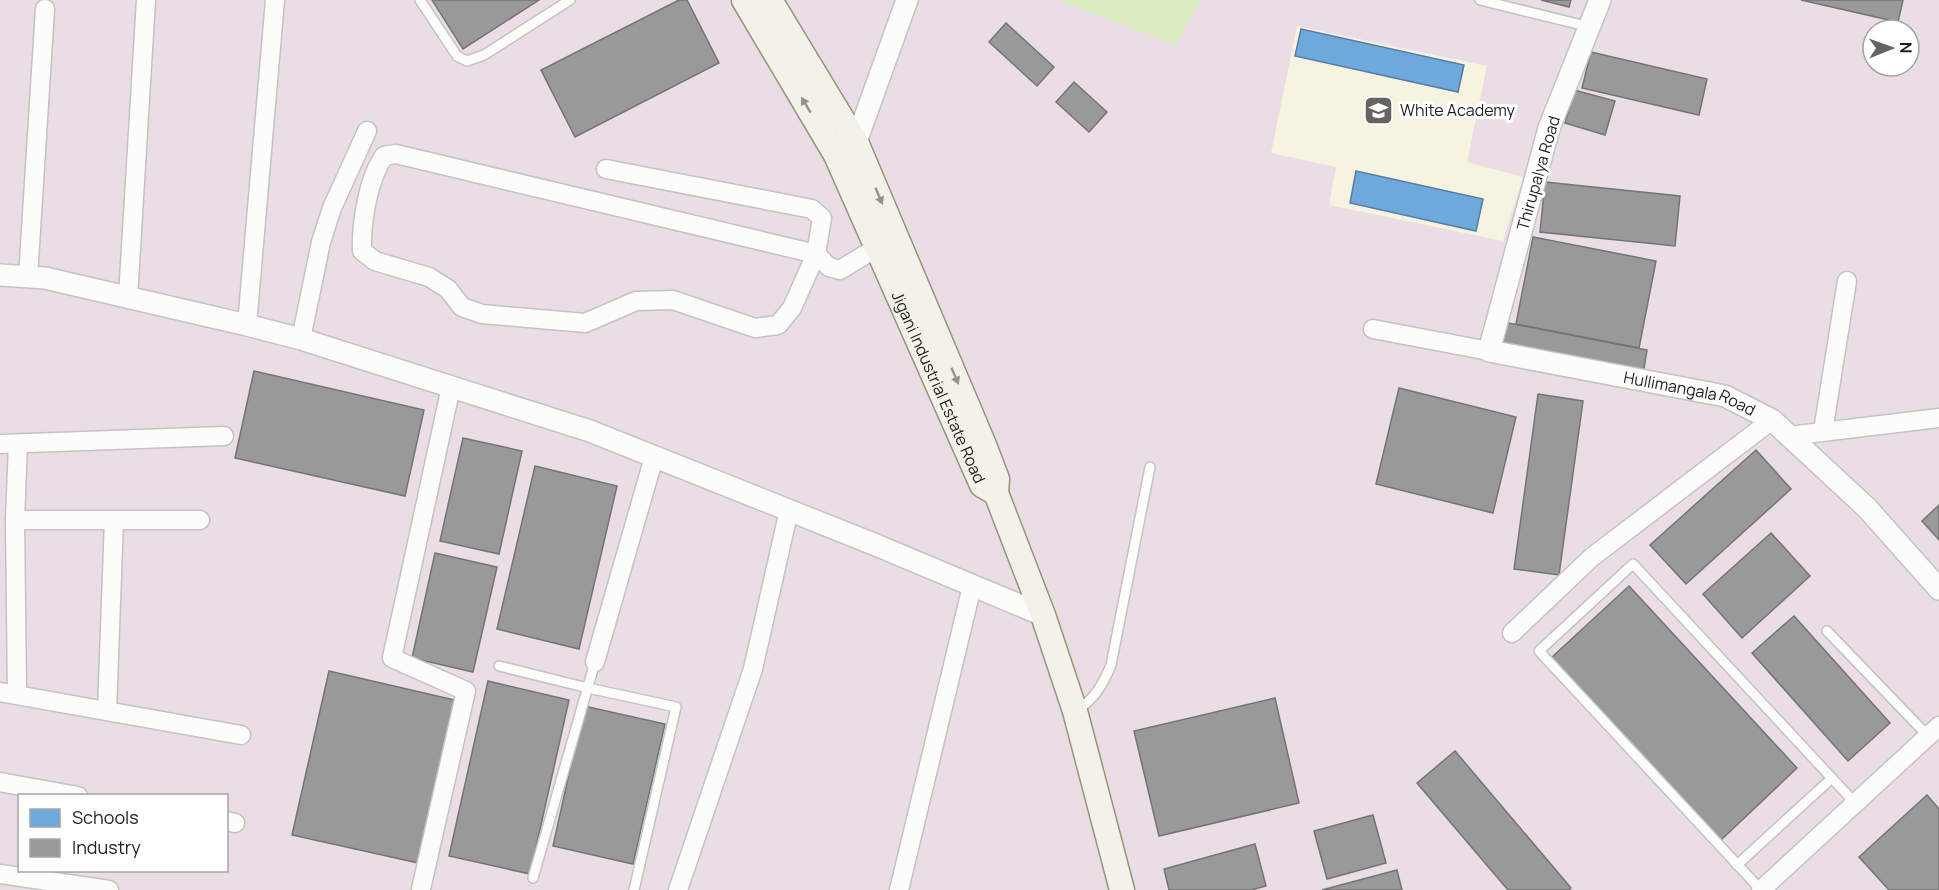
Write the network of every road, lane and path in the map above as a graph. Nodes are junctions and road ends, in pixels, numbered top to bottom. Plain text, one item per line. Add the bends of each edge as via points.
1 (146, 0) edge
2 (275, 0) edge
3 (420, 0) edge
4 (570, 0) edge
5 (744, 0) edge
6 (770, 0) edge
7 (907, 0) edge
8 (1479, 0) edge
9 (1600, 0) edge
10 (45, 9) dead end
11 (1590, 27) junction
12 (367, 130) dead end
13 (846, 149) junction
14 (606, 169) dead end
15 (876, 248) junction
16 (816, 254) junction
17 (0, 275) edge
18 (28, 277) junction
19 (1848, 282) dead end
20 (128, 297) junction
21 (247, 325) junction
22 (1373, 330) dead end
23 (301, 339) junction
24 (1489, 351) junction
25 (451, 387) junction
26 (1939, 418) edge
27 (1772, 420) junction
28 (1822, 431) junction
29 (224, 436) dead end
30 (1789, 436) junction
31 (0, 444) edge
32 (18, 444) junction
33 (654, 457) junction
34 (1150, 467) dead end
35 (996, 493) junction
36 (789, 510) junction
37 (15, 520) junction
38 (114, 520) junction
39 (200, 520) dead end
40 (972, 586) junction
41 (1939, 589) edge
42 (1043, 615) junction
43 (1827, 631) dead end
44 (1512, 633) dead end
45 (595, 662) joint
46 (499, 666) dead end
47 (588, 688) junction
48 (8, 693) edge
49 (107, 711) junction
50 (1075, 711) junction
51 (1934, 731) edge
52 (241, 735) dead end
53 (1832, 778) junction
54 (0, 782) edge
55 (72, 794) edge
56 (1855, 803) junction
57 (1737, 865) junction
58 (0, 873) edge
59 (533, 878) dead end
60 (421, 889) edge
61 (109, 890) edge
62 (634, 890) edge
63 (678, 890) edge
64 (899, 890) edge
65 (1122, 890) edge
66 (1761, 890) edge

1 - 20 street
2 - 21 street
3 - 4 lane via 457,56 467,61 484,55
13 -> 5 main road, Jigani Industrial Estate Road
6 - 13 main road, Jigani Industrial Estate Road
7 - 13 street
8 - 11 lane
9 - 11 street, Thirupalya Road
10 - 18 street
11 - 24 street, Thirupalya Road via 1549,128
12 - 23 street via 332,208
13 - 15 main road, Jigani Industrial Estate Road
13 -> 35 main road, Jigani Industrial Estate Road via 984,445 997,479
14 - 16 street via 812,208 822,218
15 - 16 street via 840,270 829,267
15 - 35 main road, Jigani Industrial Estate Road via 982,485
16 - 16 street via 792,308 778,325 755,328 673,300 636,301 585,323 482,314 462,307 448,289 429,277 375,261 362,251 362,231 375,168 384,156 396,154
17 - 18 street
18 - 20 street
19 - 28 street
20 - 21 street
21 - 23 street
22 - 24 street, Hullimangala Road
23 - 25 street
24 - 27 street, Hullimangala Road via 1725,396
25 - 33 street via 590,431
25 - 60 street via 392,658 466,692
26 - 28 street
27 - 30 street, Hullimangala Road
27 - 44 street via 1592,558
28 - 30 street
29 - 32 street
30 - 41 street, Hullimangala Road via 1867,508
31 - 32 street
32 - 37 street
33 - 36 street
33 - 45 street
34 - 50 lane via 1111,665 1101,688
35 - 42 main road, Jigani Industrial Estate Road
36 - 40 street
36 - 63 street via 753,669
37 - 38 street
37 - 48 street
38 - 39 street
38 - 49 street
40 - 42 street
40 - 64 street
42 - 50 main road, Jigani Industrial Estate Road
43 - 51 lane
45 - 47 lane
46 - 47 lane
47 - 59 lane
47 - 62 lane via 676,708
48 - 49 street
49 - 52 street
50 - 65 main road, Jigani Industrial Estate Road
51 - 56 street
53 - 56 lane
53 - 57 lane
53 - 57 lane via 1633,564 1539,651
54 - 55 street
56 - 66 street
57 - 66 lane
58 - 61 street

